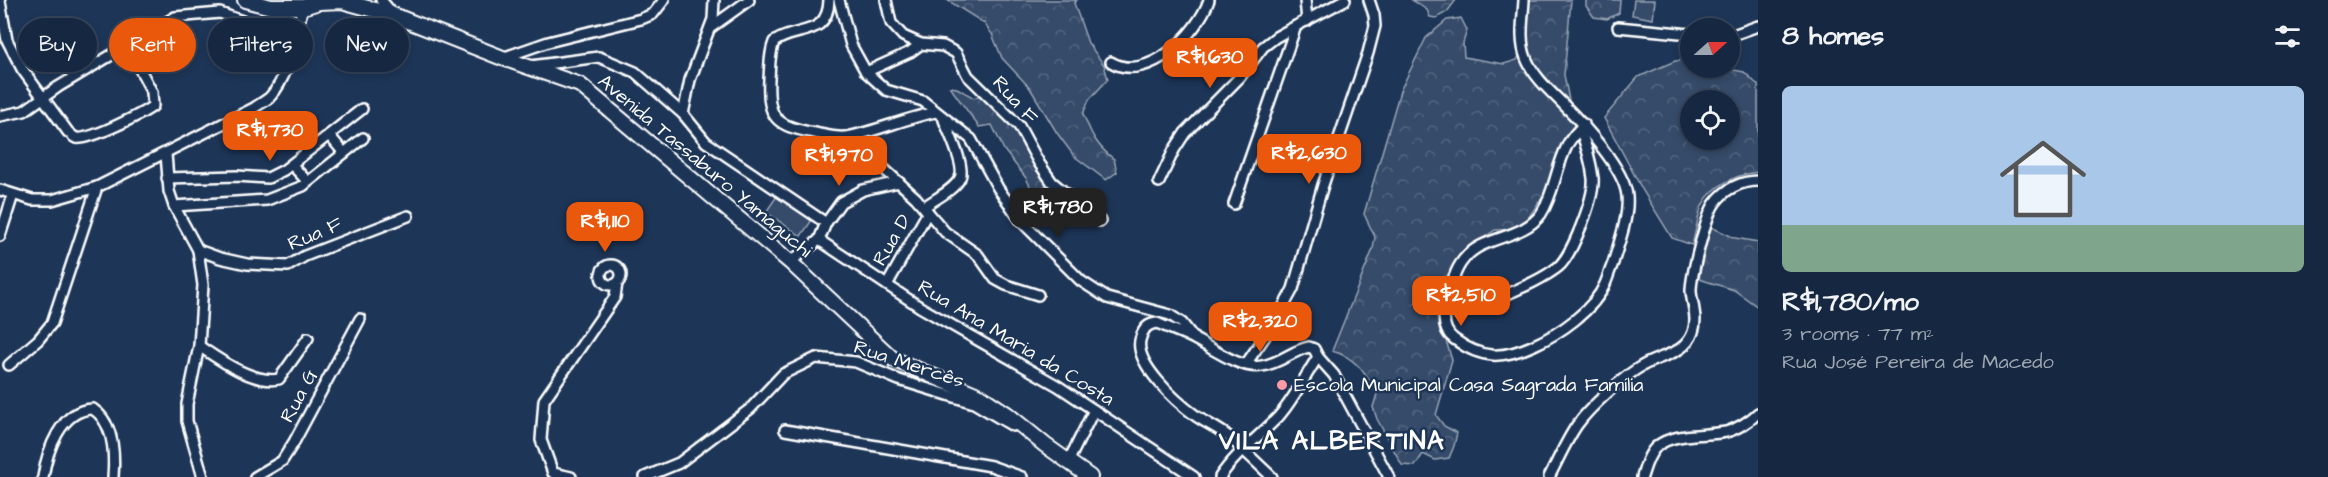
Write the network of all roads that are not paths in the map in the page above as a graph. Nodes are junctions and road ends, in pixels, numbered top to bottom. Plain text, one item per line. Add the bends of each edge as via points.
1 (245, 0) edge
2 (381, 0) edge
3 (664, 0) edge
4 (714, 0) edge
5 (749, 0) edge
6 (829, 0) edge
7 (839, 0) edge
8 (886, 0) edge
9 (1209, 0) edge
10 (1305, 0) edge
11 (1344, 0) edge
12 (1369, 0) edge
13 (1524, 0) edge
14 (0, 1) edge
15 (303, 7) junction
16 (393, 15) junction
17 (173, 18) edge
18 (234, 18) edge
19 (300, 18) edge
20 (1307, 21) junction
21 (1296, 26) junction
22 (1758, 26) edge
23 (1618, 27) dead end
24 (710, 28) junction
25 (1740, 32) edge
26 (1680, 33) edge
27 (921, 44) junction
28 (109, 56) edge
29 (502, 58) junction
30 (1111, 62) dead end
31 (526, 67) junction
32 (141, 72) edge
33 (284, 72) edge
34 (867, 72) junction
35 (41, 98) junction
36 (362, 109) dead end
37 (684, 114) junction
38 (0, 116) edge
39 (940, 116) junction
40 (1582, 127) junction
41 (329, 135) junction
42 (845, 137) junction
43 (363, 138) dead end
44 (344, 153) junction
45 (166, 154) junction
46 (292, 165) junction
47 (167, 178) junction
48 (268, 178) junction
49 (307, 181) junction
50 (1758, 181) edge
51 (899, 182) junction
52 (1159, 182) dead end
53 (97, 187) junction
54 (0, 190) edge
55 (13, 195) junction
56 (267, 200) junction
57 (1233, 204) dead end
58 (174, 206) junction
59 (926, 210) junction
60 (408, 216) dead end
61 (1100, 221) dead end
62 (826, 223) junction
63 (0, 236) edge
64 (819, 240) junction
65 (198, 250) junction
66 (790, 262) junction
67 (617, 283) dead end
68 (886, 285) junction
69 (1038, 295) dead end
70 (1483, 305) dead end
71 (360, 319) dead end
72 (308, 339) dead end
73 (1195, 339) junction
74 (199, 346) junction
75 (1316, 353) junction
76 (1245, 364) junction
77 (9, 365) dead end
78 (1094, 410) junction
79 (1758, 412) edge
80 (785, 430) dead end
81 (1046, 445) junction
82 (1243, 449) junction
83 (1069, 460) junction
84 (43, 477) edge
85 (113, 477) edge
86 (203, 477) edge
87 (255, 477) edge
88 (571, 477) edge
89 (645, 477) edge
90 (1022, 477) edge
91 (1090, 477) edge
92 (1194, 477) edge
93 (1220, 477) edge
94 (1272, 477) edge
95 (1389, 477) edge
96 (1549, 477) edge
97 (1642, 477) edge

1 - 15 street, Avenida Tassaburo Yamaguchi via 271,7
2 - 16 street
3 - 29 street via 653,14 641,19
4 - 24 street
5 - 24 street
6 - 42 street via 829,11 822,23 774,42 770,52 769,102 779,121 791,129
7 - 34 street via 851,45
8 - 27 street, Rua F via 891,23 903,36
9 - 30 street via 1194,26 1152,64 1128,68
10 - 20 street
11 - 20 street
12 - 76 street via 1375,26 1368,53 1293,289
13 - 40 street via 1521,40 1526,60
14 - 35 street via 7,40
15 - 16 street, Avenida Tassaburo Yamaguchi via 342,1
15 - 19 street
16 - 29 street, Avenida Tassaburo Yamaguchi
17 - 18 street via 220,13
20 - 21 street
21 - 52 street via 1263,47 1240,77 1185,133
21 - 57 street
22 - 25 street
23 - 26 street
24 - 37 street via 690,80
27 - 34 street
27 - 61 street, Rua F via 943,46 956,53 968,76 1019,126 1052,182
28 - 35 street
29 - 31 street, Avenida Tassaburo Yamaguchi
31 - 37 street via 599,57 635,72
31 - 66 street, Avenida Tassaburo Yamaguchi via 580,85
32 - 35 street via 152,92 153,106 88,137 77,138 68,132
33 - 45 street via 270,97
34 - 39 street via 886,90 923,100
35 - 38 street via 24,111
36 - 41 street
37 - 62 street via 706,142
39 - 42 street via 918,116
39 - 59 street, Rua D via 962,170 960,178
39 - 73 street via 971,139 1021,221 1081,281 1107,298 1170,315
40 - 40 street via 1608,156 1627,194 1627,207 1605,286 1585,311 1551,338 1520,352 1484,355 1466,347 1451,337 1444,315 1452,282 1463,260 1475,249 1522,230 1540,215 1567,144
40 - 70 street via 1592,193 1571,252 1547,274
41 - 44 street
41 - 46 street
42 - 51 street
43 - 44 street
44 - 49 street
45 - 47 street
45 - 53 street
46 - 48 street
46 - 49 street
47 - 48 street
47 - 58 street
48 - 56 street
49 - 56 street
50 - 96 street via 1728,189 1713,204 1691,289 1693,333 1683,348 1641,366 1605,396 1578,423
51 - 59 street
51 - 62 street via 852,195 841,202
53 - 55 street via 52,200
53 - 77 street via 52,323
54 - 55 street
55 - 63 street
56 - 58 street
58 - 65 street
59 - 68 street, Rua D
59 - 69 street via 945,232 978,255 995,279
60 - 65 street, Rua F via 288,266 247,264
62 - 64 street
64 - 66 street
64 - 68 street, Rua Ana Maria da Costa
65 - 74 street via 203,285
66 - 81 street, Avenida Tassaburo Yamaguchi via 893,358 980,396
67 - 88 street via 615,297 544,400 541,440 545,456 553,473
68 - 78 street, Rua Ana Maria da Costa
71 - 87 street, Rua G via 282,461
72 - 74 street via 279,380 267,381 226,364
73 - 76 street
73 - 82 street via 1157,323 1151,324 1139,342 1146,366 1170,394
74 - 86 street via 187,421
75 - 76 street via 1304,348 1276,364
75 - 82 street via 1281,413
75 - 95 street via 1334,375
78 - 83 street
78 - 92 street, Rua Ana Maria da Costa
79 - 97 street via 1751,420 1728,431 1671,440 1657,447
80 - 90 street via 991,466
81 - 83 street, Avenida Tassaburo Yamaguchi
81 - 89 street, Rua Mercês via 975,404 856,362 816,358 783,374 750,409 679,463
82 - 93 street
82 - 94 street
83 - 91 street, Avenida Tassaburo Yamaguchi
84 - 85 street via 48,452 64,425 79,412 93,409 103,416 110,430

